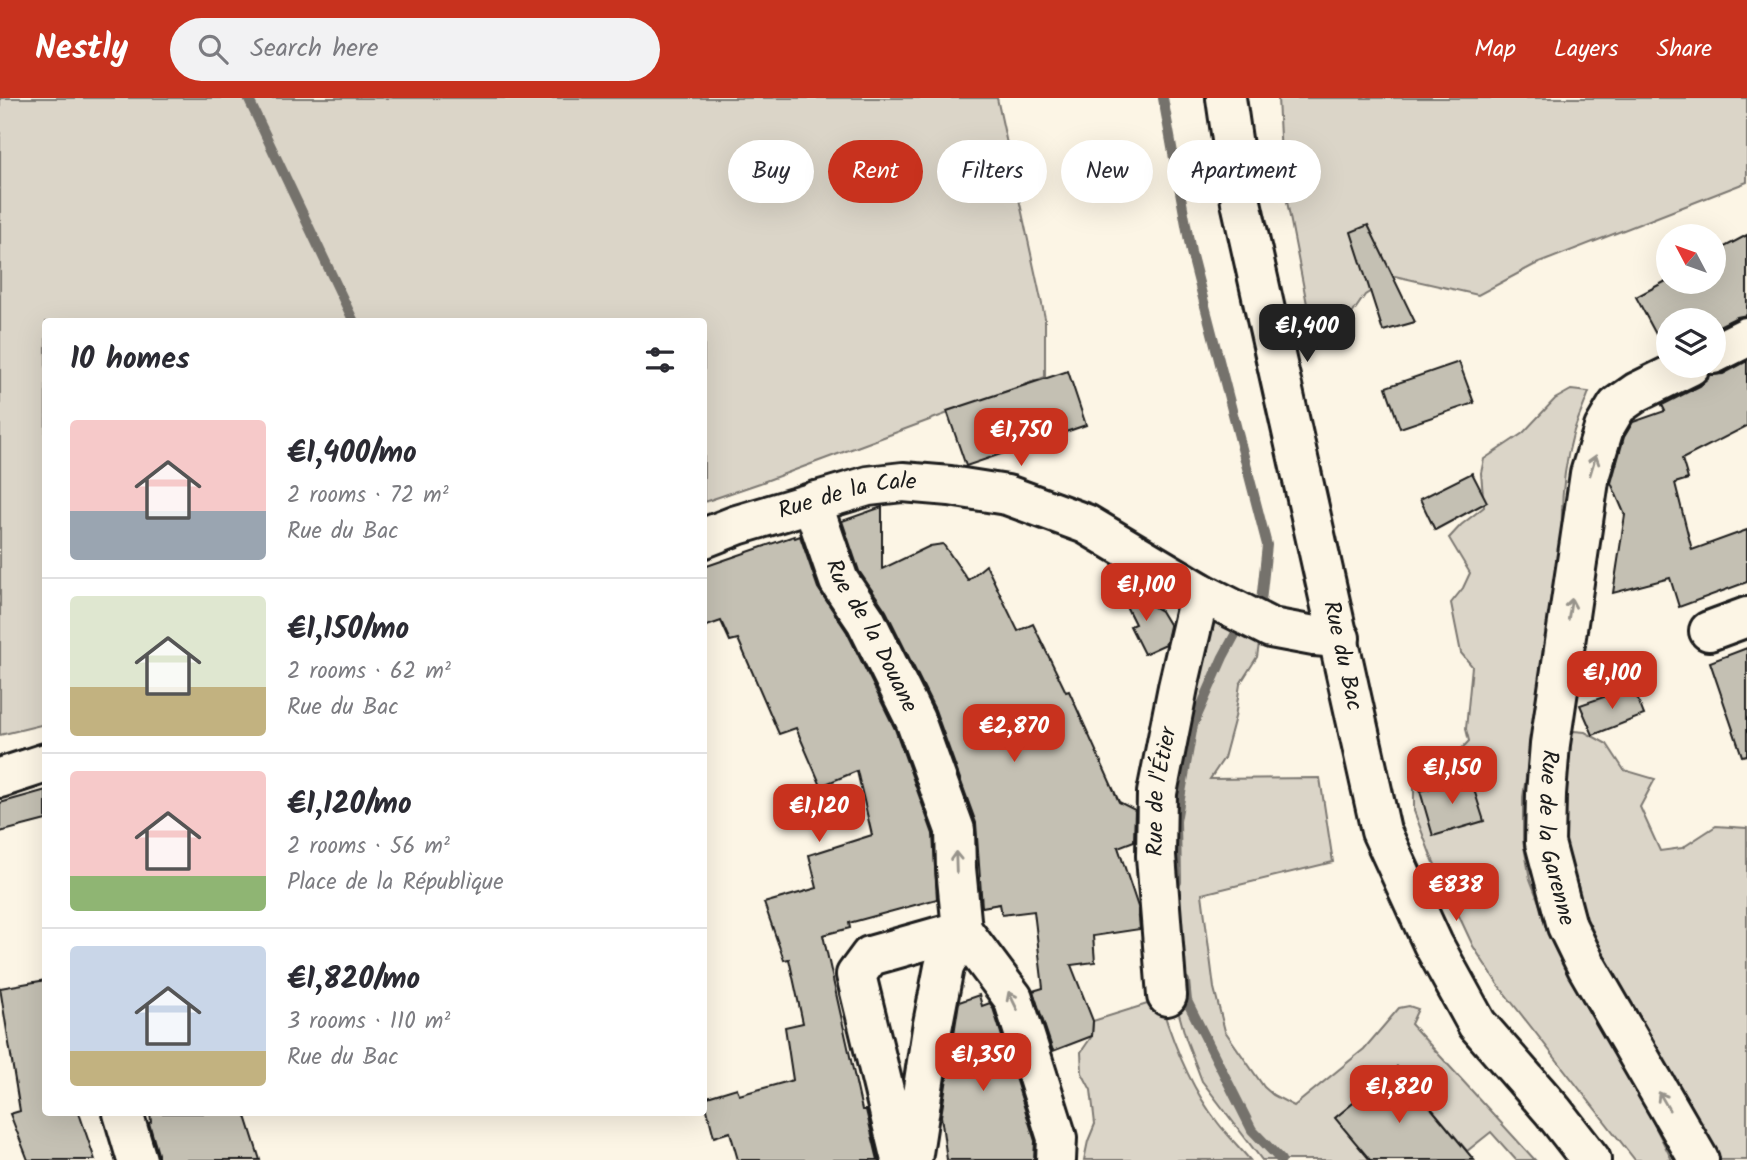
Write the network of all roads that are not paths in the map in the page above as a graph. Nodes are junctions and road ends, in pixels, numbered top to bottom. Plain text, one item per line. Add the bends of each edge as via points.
1 (1226, 98) edge
2 (1747, 337) edge
3 (1726, 348) edge
4 (1666, 378) edge
5 (816, 501) junction
6 (707, 537) edge
7 (1210, 596) junction
8 (1747, 617) edge
9 (1709, 631) dead end
10 (1339, 638) junction
11 (42, 764) edge
12 (0, 778) edge
13 (962, 930) junction
14 (1167, 996) dead end
15 (125, 1116) edge
16 (137, 1160) edge
17 (901, 1160) edge
18 (912, 1160) edge
19 (1056, 1160) edge
20 (1591, 1160) edge
21 (1699, 1160) edge

1 - 10 street, Rue du Bac via 1241,202
2 - 3 street
21 -> 4 street, Rue de la Garenne via 1567,926 1545,842 1550,744 1590,474 1604,428 1617,406
5 - 6 street, Rue de la Cale
5 - 7 street, Rue de la Cale via 902,482 1007,495 1086,524
13 -> 5 street, Rue de la Douane via 955,830 915,720 866,621 839,581
7 - 10 street, Rue de la Cale via 1271,628
7 - 14 street, Rue de l'Étier via 1183,662 1157,793 1156,856
8 - 9 street
10 - 20 street, Rue du Bac via 1381,831 1433,944 1478,1024
11 - 12 street
13 - 17 street via 870,956 856,975
13 - 18 street via 944,967
19 -> 13 street via 1057,1138 1013,998
15 - 16 street

